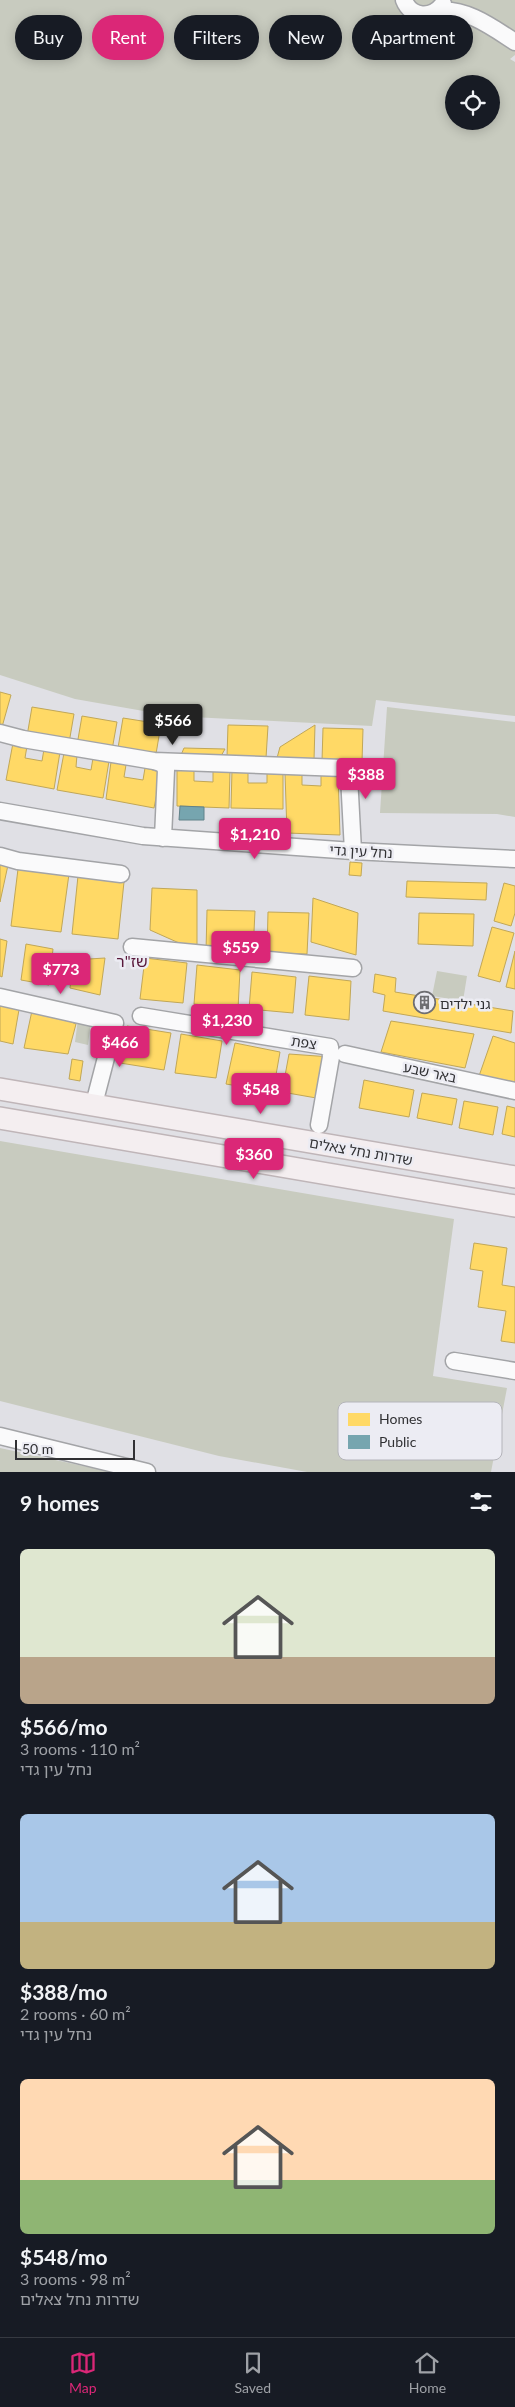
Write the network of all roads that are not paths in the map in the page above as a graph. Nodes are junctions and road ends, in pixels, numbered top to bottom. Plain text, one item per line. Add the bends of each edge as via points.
1 (404, 0) edge
2 (454, 0) edge
3 (441, 5) edge
4 (476, 18) junction
5 (515, 42) edge
6 (0, 733) edge
7 (154, 760) junction
8 (0, 811) edge
9 (163, 838) junction
10 (353, 851) junction
11 (0, 856) edge
12 (515, 859) edge
13 (121, 874) dead end
14 (132, 947) dead end
15 (353, 968) dead end
16 (0, 997) edge
17 (141, 1016) dead end
18 (345, 1054) dead end
19 (0, 1089) edge
20 (515, 1090) edge
21 (94, 1104) junction
22 (0, 1118) edge
23 (319, 1125) dead end
24 (515, 1177) edge
25 (515, 1206) edge
26 (454, 1361) dead end
27 (515, 1370) edge
28 (0, 1436) edge
29 (147, 1472) edge

1 - 3 street via 417,14 428,15
2 - 4 street
3 - 4 street
4 - 5 street
6 - 7 street via 23,740
7 - 9 street via 163,764 166,770
7 - 10 street via 343,768 350,776
8 - 9 street, נחל עין גדי
9 - 10 street, נחל עין גדי
10 - 12 street, נחל עין גדי
11 - 13 street
14 - 15 street
16 - 21 street via 116,1023
17 - 23 street, צפת via 330,1047
18 - 20 street, באר שבע
19 - 21 main road, שדרות נחל צאלים
21 - 24 main road, שדרות נחל צאלים
22 - 25 main road, שדרות נחל צאלים
26 - 27 street
28 - 29 street

